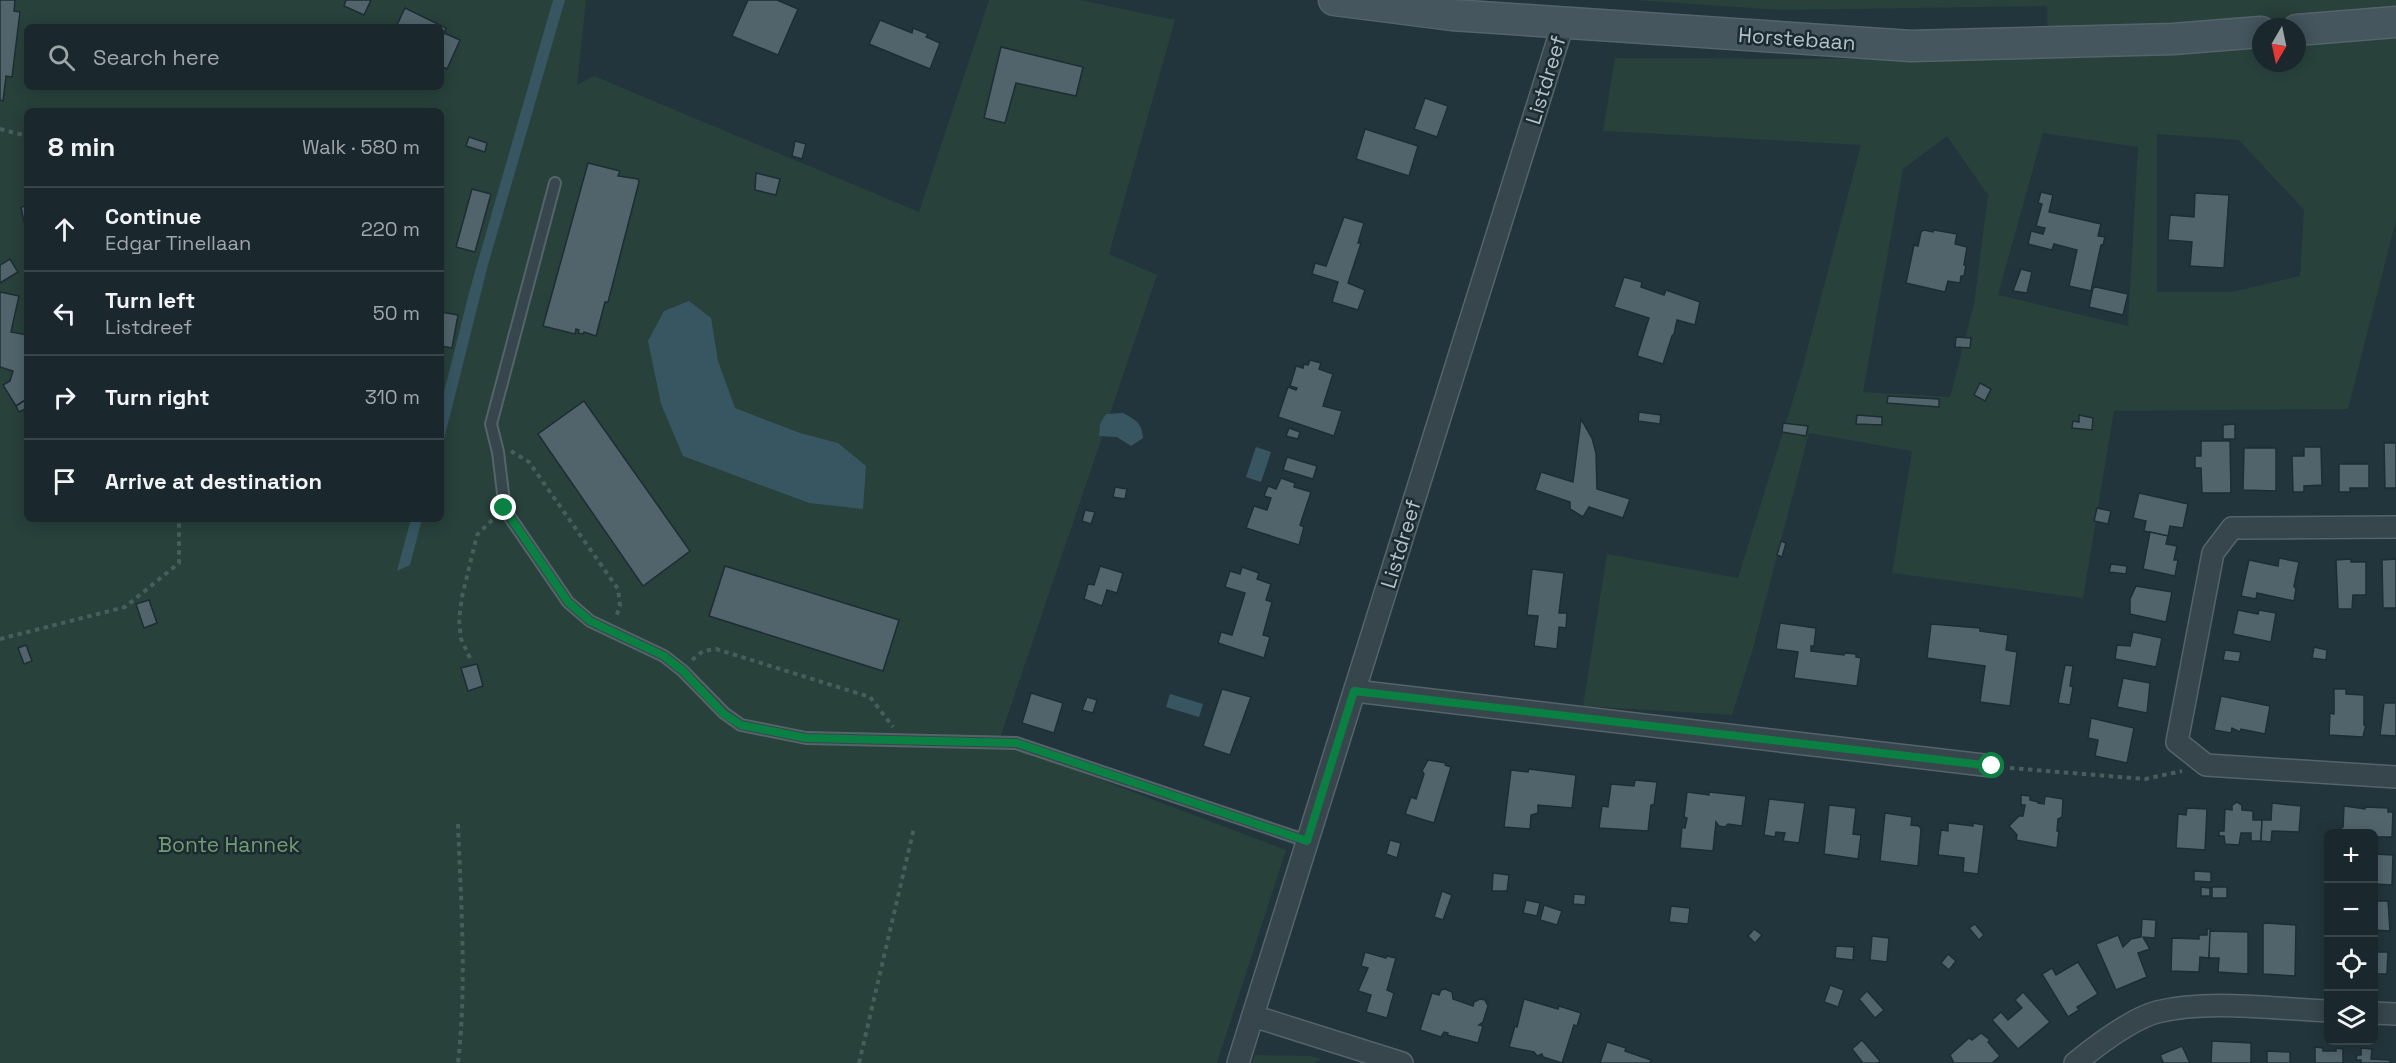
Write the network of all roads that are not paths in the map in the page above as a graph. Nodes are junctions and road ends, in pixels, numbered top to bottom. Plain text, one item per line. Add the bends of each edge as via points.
1 (1334, 0) edge
2 (2396, 22) edge
3 (1563, 24) junction
4 (2306, 29) edge
5 (2252, 33) edge
6 (555, 183) dead end
7 (2396, 527) edge
8 (1354, 691) junction
9 (1992, 766) road end
10 (2396, 777) edge
11 (1307, 841) junction
12 (2324, 1011) edge
13 (2378, 1013) edge
14 (2396, 1014) edge
15 (1253, 1016) junction
16 (1238, 1063) edge
17 (1401, 1063) edge
18 (2075, 1063) edge

1 - 3 street, Horstebaan
2 - 4 street
3 - 5 street, Horstebaan via 1911,46 2173,39
3 - 8 street, Listdreef
6 - 11 lane via 490,424 498,452 505,510 568,602 590,621 680,668 724,714 741,725 806,738 1017,743
7 - 10 street via 2232,528 2213,553 2177,742 2206,765
8 - 9 street
8 - 11 street, Listdreef
11 - 15 street, Listdreef
12 - 18 street via 2193,1006 2155,1012 2116,1032
13 - 14 street
15 - 16 street, Listdreef
15 - 17 street

